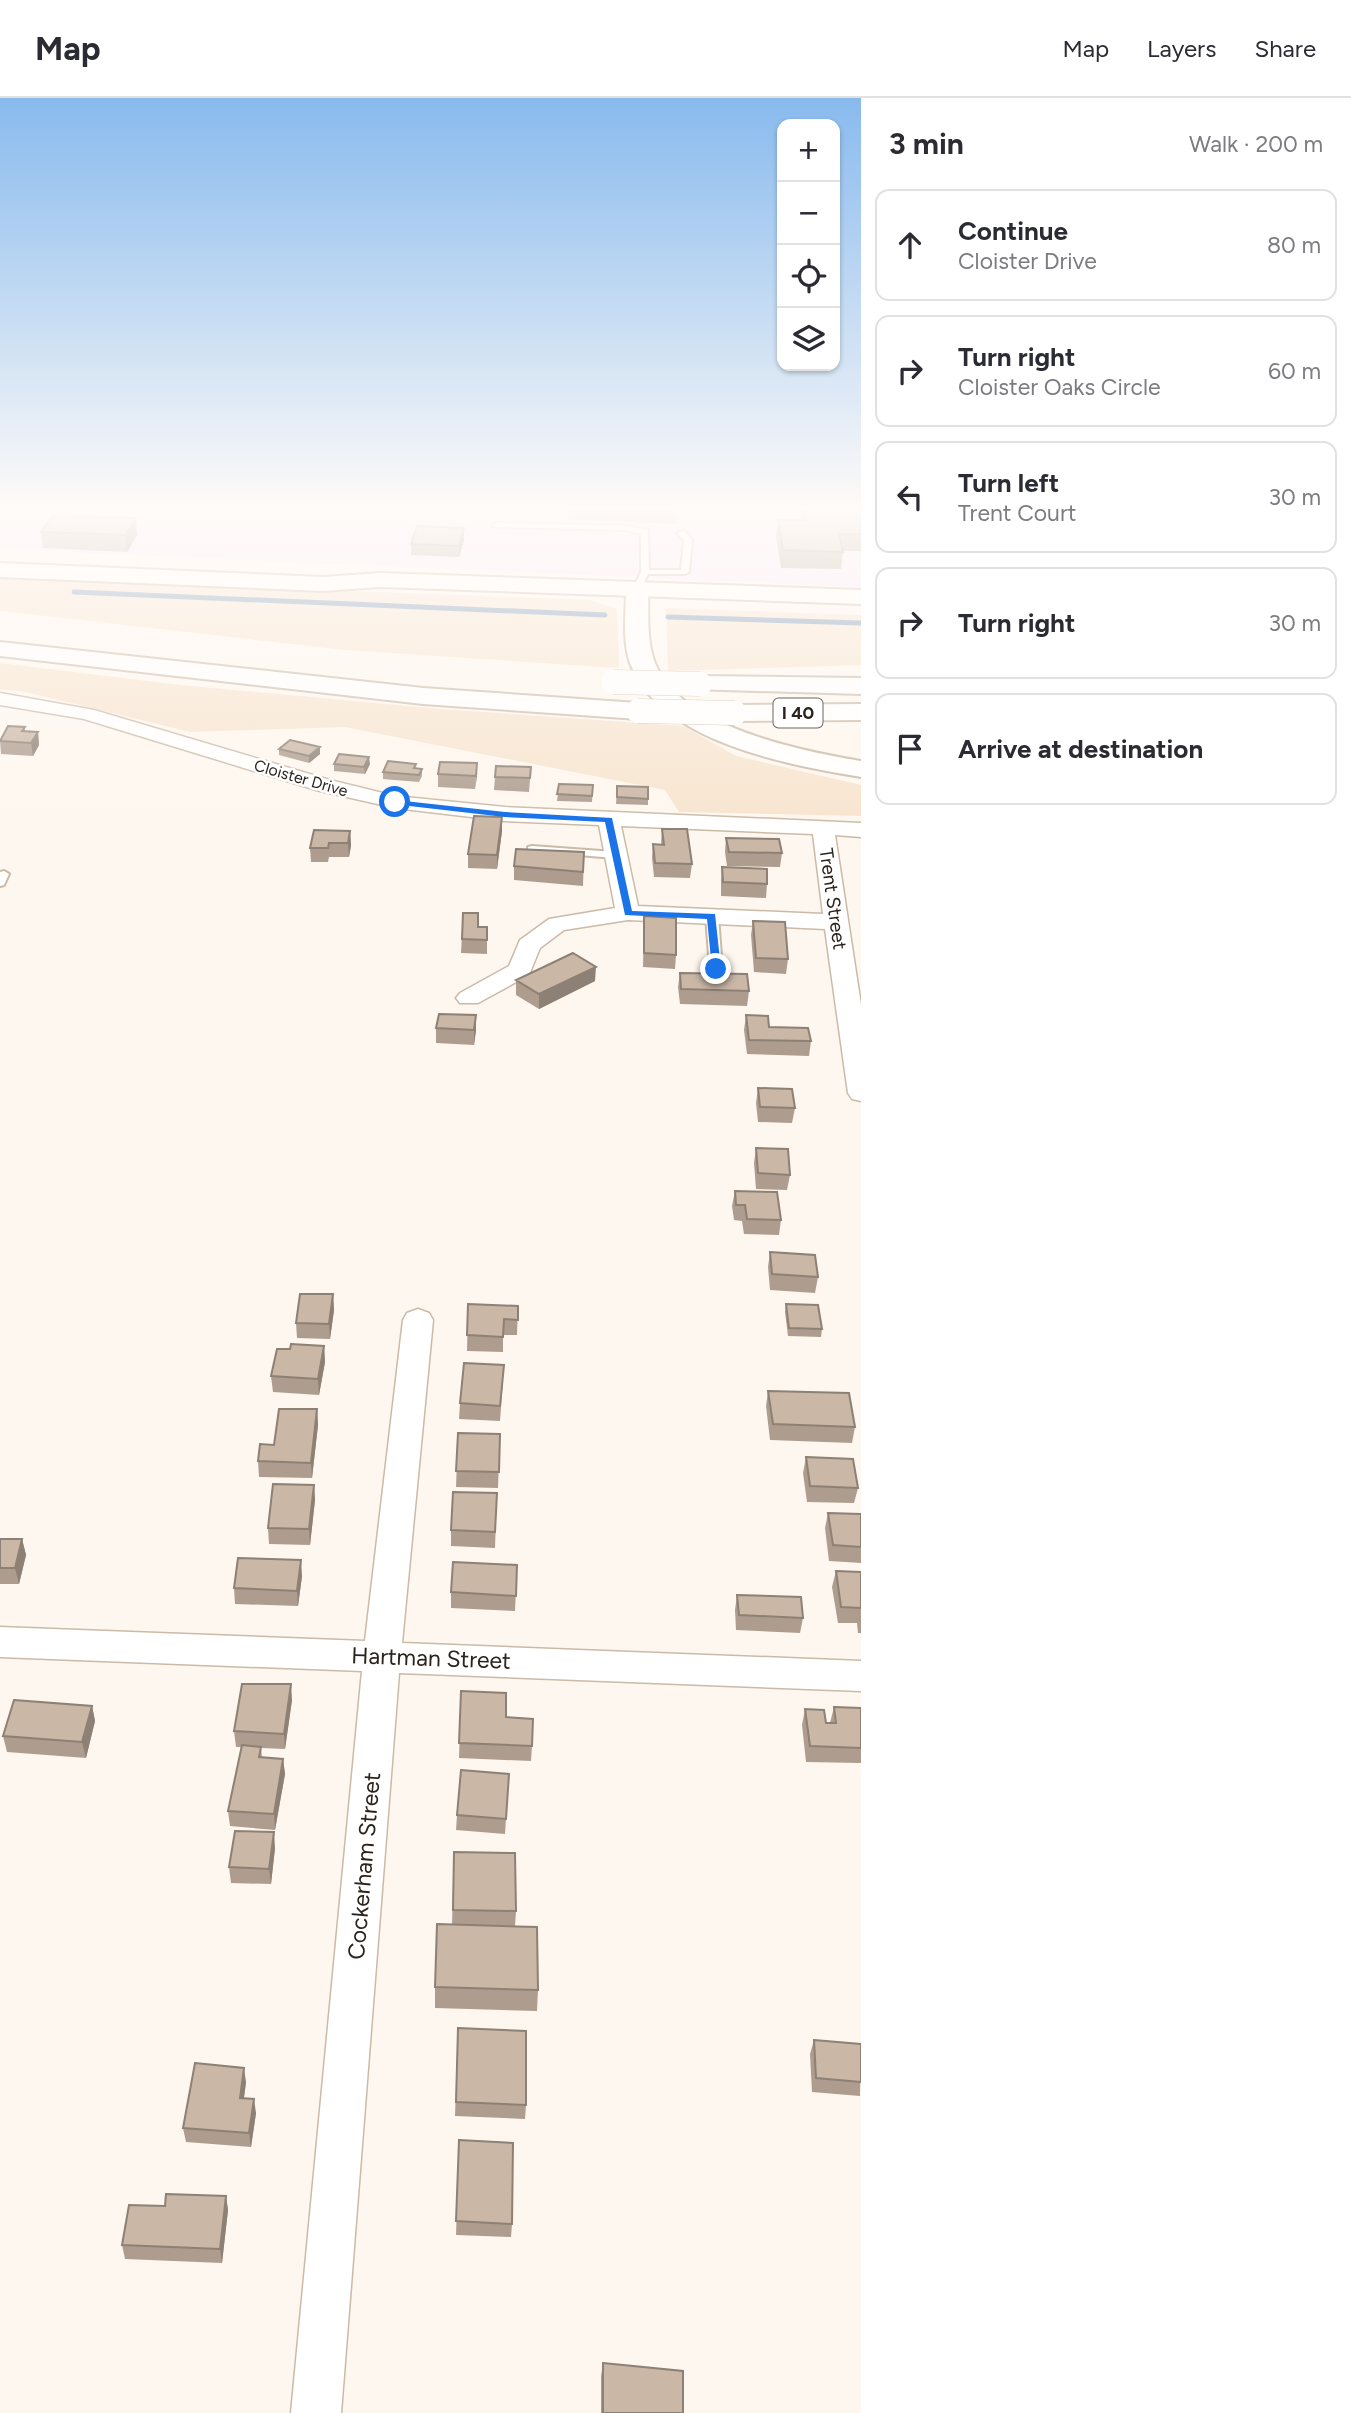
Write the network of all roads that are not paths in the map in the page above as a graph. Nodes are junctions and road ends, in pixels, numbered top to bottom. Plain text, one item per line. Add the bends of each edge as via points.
1 (640, 616) edge
2 (0, 649) edge
3 (586, 680) dead end
4 (861, 686) edge
5 (0, 699) edge
6 (861, 712) edge
7 (861, 769) edge
8 (609, 820) junction
9 (823, 829) junction
10 (861, 830) edge
11 (532, 849) edge
12 (615, 855) junction
13 (626, 909) junction
14 (712, 916) junction
15 (836, 922) junction
16 (716, 969) dead end
17 (468, 998) dead end
18 (861, 1093) edge
19 (418, 1320) dead end
20 (0, 1642) edge
21 (382, 1656) junction
22 (861, 1676) edge
23 (316, 2413) edge

1 - 7 main road via 639,650 647,673 674,704 734,737 781,754
2 - 6 main road, I 40, bridge via 423,696 638,710
3 - 4 main road, I 40, bridge
5 - 8 street, Cloister Drive via 87,714 395,802
8 - 9 street, Cloister Drive
8 - 12 street
9 - 10 street, Cloister Drive
9 - 15 street, Trent Street
11 - 12 lane
12 - 13 street
13 - 14 street
13 - 17 street via 558,923 530,944 520,970
14 - 15 street
14 - 16 lane
15 - 18 street, Trent Street
19 - 21 street, Cockerham Street
20 - 21 street, Hartman Street
21 - 22 street, Hartman Street
21 - 23 street, Cockerham Street

